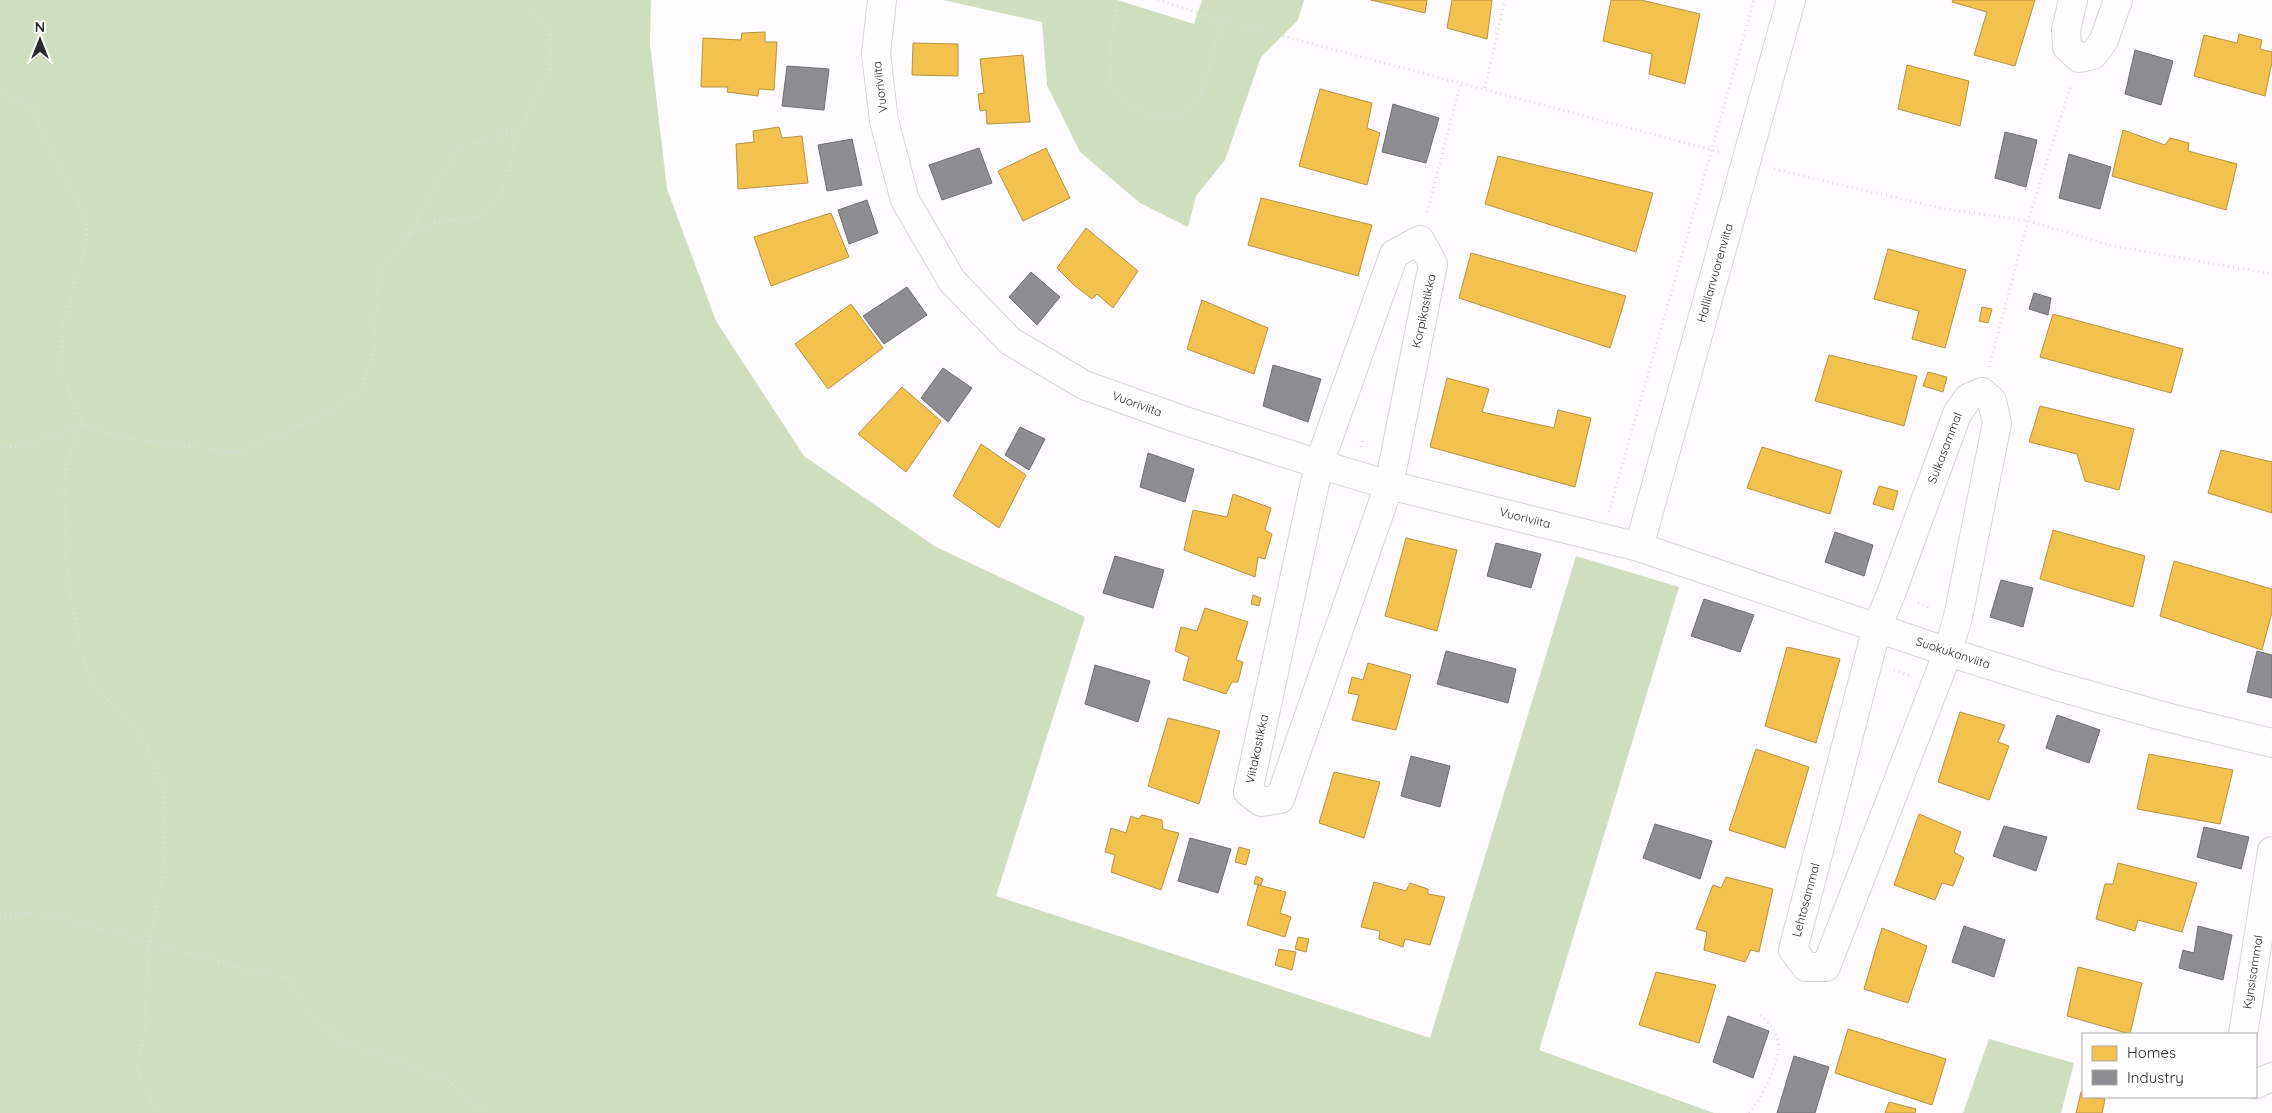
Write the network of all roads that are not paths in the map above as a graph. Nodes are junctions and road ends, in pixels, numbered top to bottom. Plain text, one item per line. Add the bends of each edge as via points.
1 (882, 0) edge
2 (1791, 0) edge
3 (2073, 0) edge
4 (2118, 0) edge
5 (1319, 464) junction
6 (1389, 484) junction
7 (1639, 547) junction
8 (1876, 628) junction
9 (1948, 652) junction
10 (2272, 743) edge
11 (2272, 851) edge
12 (2243, 1033) edge
13 (2272, 1077) edge
14 (2257, 1084) edge

1 - 5 street, Vuoriviita via 876,54 884,121 905,200 952,281 1010,341 1084,385
2 - 7 street, Hallilanvuorenviita
3 - 4 street via 2066,30 2067,47 2079,58 2093,55 2104,40
5 - 6 street, Vuoriviita
5 - 6 street, Korpikastikka via 1394,254 1420,240 1433,264
5 - 6 street, Viitakastikka via 1248,792 1261,802 1280,799
6 - 7 street, Vuoriviita
7 - 8 street, Suokukanviita
8 - 9 street, Suokukanviita
8 - 9 street, Sulkasammal via 1957,414 1968,398 1982,392 1992,401 1997,423
8 - 9 street, Lehtosammal via 1792,950 1806,967 1826,966
9 - 10 street, Suokukanviita via 2128,706
11 - 12 street, Kynsisammal
13 - 14 street

